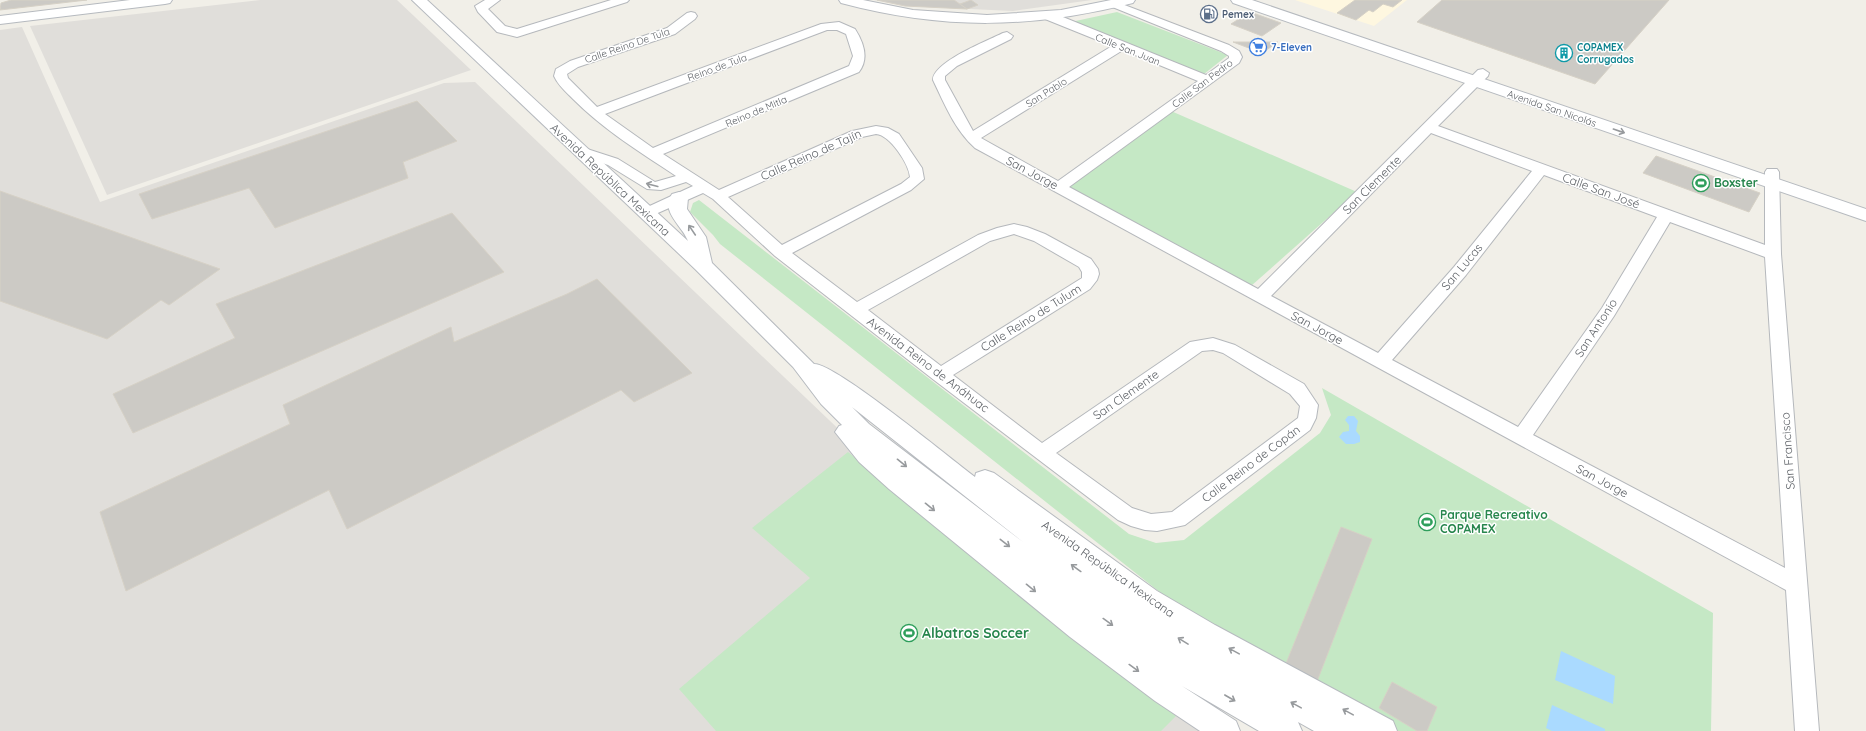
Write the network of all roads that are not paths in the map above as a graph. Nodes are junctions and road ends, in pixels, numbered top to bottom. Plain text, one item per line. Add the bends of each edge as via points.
1 (165, 0) edge
2 (419, 0) edge
3 (494, 0) edge
4 (623, 0) edge
5 (846, 0) edge
6 (1238, 0) edge
7 (1270, 0) edge
8 (1121, 2) edge
9 (691, 16) dead end
10 (1049, 16) junction
11 (0, 20) edge
12 (839, 26) joint
13 (1007, 36) dead end
14 (1121, 46) junction
15 (561, 72) joint
16 (1479, 77) junction
17 (1208, 80) junction
18 (595, 113) junction
19 (1429, 128) junction
20 (971, 138) junction
21 (581, 151) junction
22 (653, 153) junction
23 (1541, 169) junction
24 (689, 176) junction
25 (1772, 178) junction
26 (704, 187) junction
27 (1058, 187) junction
28 (718, 196) junction
29 (679, 198) junction
30 (1866, 204) edge
31 (646, 213) junction
32 (1866, 215) edge
33 (1666, 216) junction
34 (781, 252) junction
35 (1773, 254) junction
36 (702, 265) junction
37 (1260, 297) junction
38 (856, 310) junction
39 (1212, 343) joint
40 (1380, 362) junction
41 (940, 374) junction
42 (837, 394) junction
43 (871, 425) junction
44 (1521, 438) junction
45 (1042, 453) junction
46 (1162, 524) joint
47 (1797, 585) junction
48 (1225, 731) edge
49 (1287, 731) edge
50 (1343, 731) edge
51 (1382, 731) edge
52 (1807, 731) edge

1 - 11 street
2 - 21 street, Avenida República Mexicana via 548,123
3 - 4 street via 481,6 482,10 501,29 517,34
5 - 10 street via 926,15 1001,18
6 - 16 street, Avenida San Nicolás
7 - 16 street, Avenida San Nicolás
8 - 10 street
8 - 17 street, Calle San Pedro via 1235,54 1235,60
9 - 15 street, Calle Reino De Tula via 671,31 574,64
10 - 14 street, Calle San Juan
12 - 18 street, Reino de Tula via 817,30
12 - 22 street, Reino de Mitla via 851,32 860,58 858,66 847,73
13 - 20 street, San Jorge via 953,63 939,75 939,80
14 - 17 street, Calle San Juan
14 - 20 street, San Pablo
15 - 18 street, Avenida Reino de Anáhuac via 562,80
16 - 19 street, San Clemente
16 - 25 street, Avenida San Nicolás
17 - 27 street, Calle San Pedro
18 - 22 street, Avenida Reino de Anáhuac via 623,135
19 - 23 street, Calle San José
19 - 37 street, San Clemente
20 - 27 street, San Jorge
24 -> 21 street via 661,186 652,186 613,162
21 - 31 street, Avenida República Mexicana
22 - 24 street, Avenida Reino de Anáhuac
23 - 33 street, Calle San José
23 - 40 street, San Lucas via 1460,271
24 - 26 street, Avenida Reino de Anáhuac
25 - 30 street, Avenida San Nicolás
25 - 32 street, Avenida San Nicolás
25 - 35 street, San Francisco
26 - 28 street, Avenida Reino de Anáhuac
26 - 29 street
27 - 37 street, San Jorge
28 - 34 street, Avenida Reino de Anáhuac
28 - 34 street, Calle Reino de Tajín via 857,134 875,130 889,132 895,136 916,170 916,179 906,187
29 - 31 street
36 -> 29 street via 696,236 678,213
31 - 36 street, Avenida República Mexicana
33 - 35 street, Calle San José
33 - 44 street, San Antonio via 1603,318
34 - 38 street, Avenida Reino de Anáhuac
35 - 47 street, San Francisco
36 - 42 street, Avenida República Mexicana
37 - 40 street, San Jorge
38 - 41 street, Avenida Reino de Anáhuac
38 - 41 street, Calle Reino de Tulum via 984,238 1014,229 1028,232 1090,268 1090,280 1084,285
39 - 45 street, San Clemente via 1196,346
39 - 46 street, Calle Reino de Copán via 1229,349 1297,389 1308,405 1307,418 1303,425 1178,519
40 - 44 street, San Jorge
41 - 45 street, Avenida Reino de Anáhuac
42 - 43 street, Avenida República Mexicana
42 -> 48 street, Avenida República Mexicana via 843,427 898,482 1085,632
51 -> 42 street, Avenida República Mexicana via 1228,648 1153,603 881,406
43 -> 49 street, Avenida República Mexicana via 1004,543 1126,635 1179,669
50 -> 43 street, Avenida República Mexicana via 1198,651 1140,614 1037,539
44 - 47 street, San Jorge
45 - 46 street, Avenida Reino de Anáhuac via 1124,514 1138,521
47 - 52 street, San Francisco

